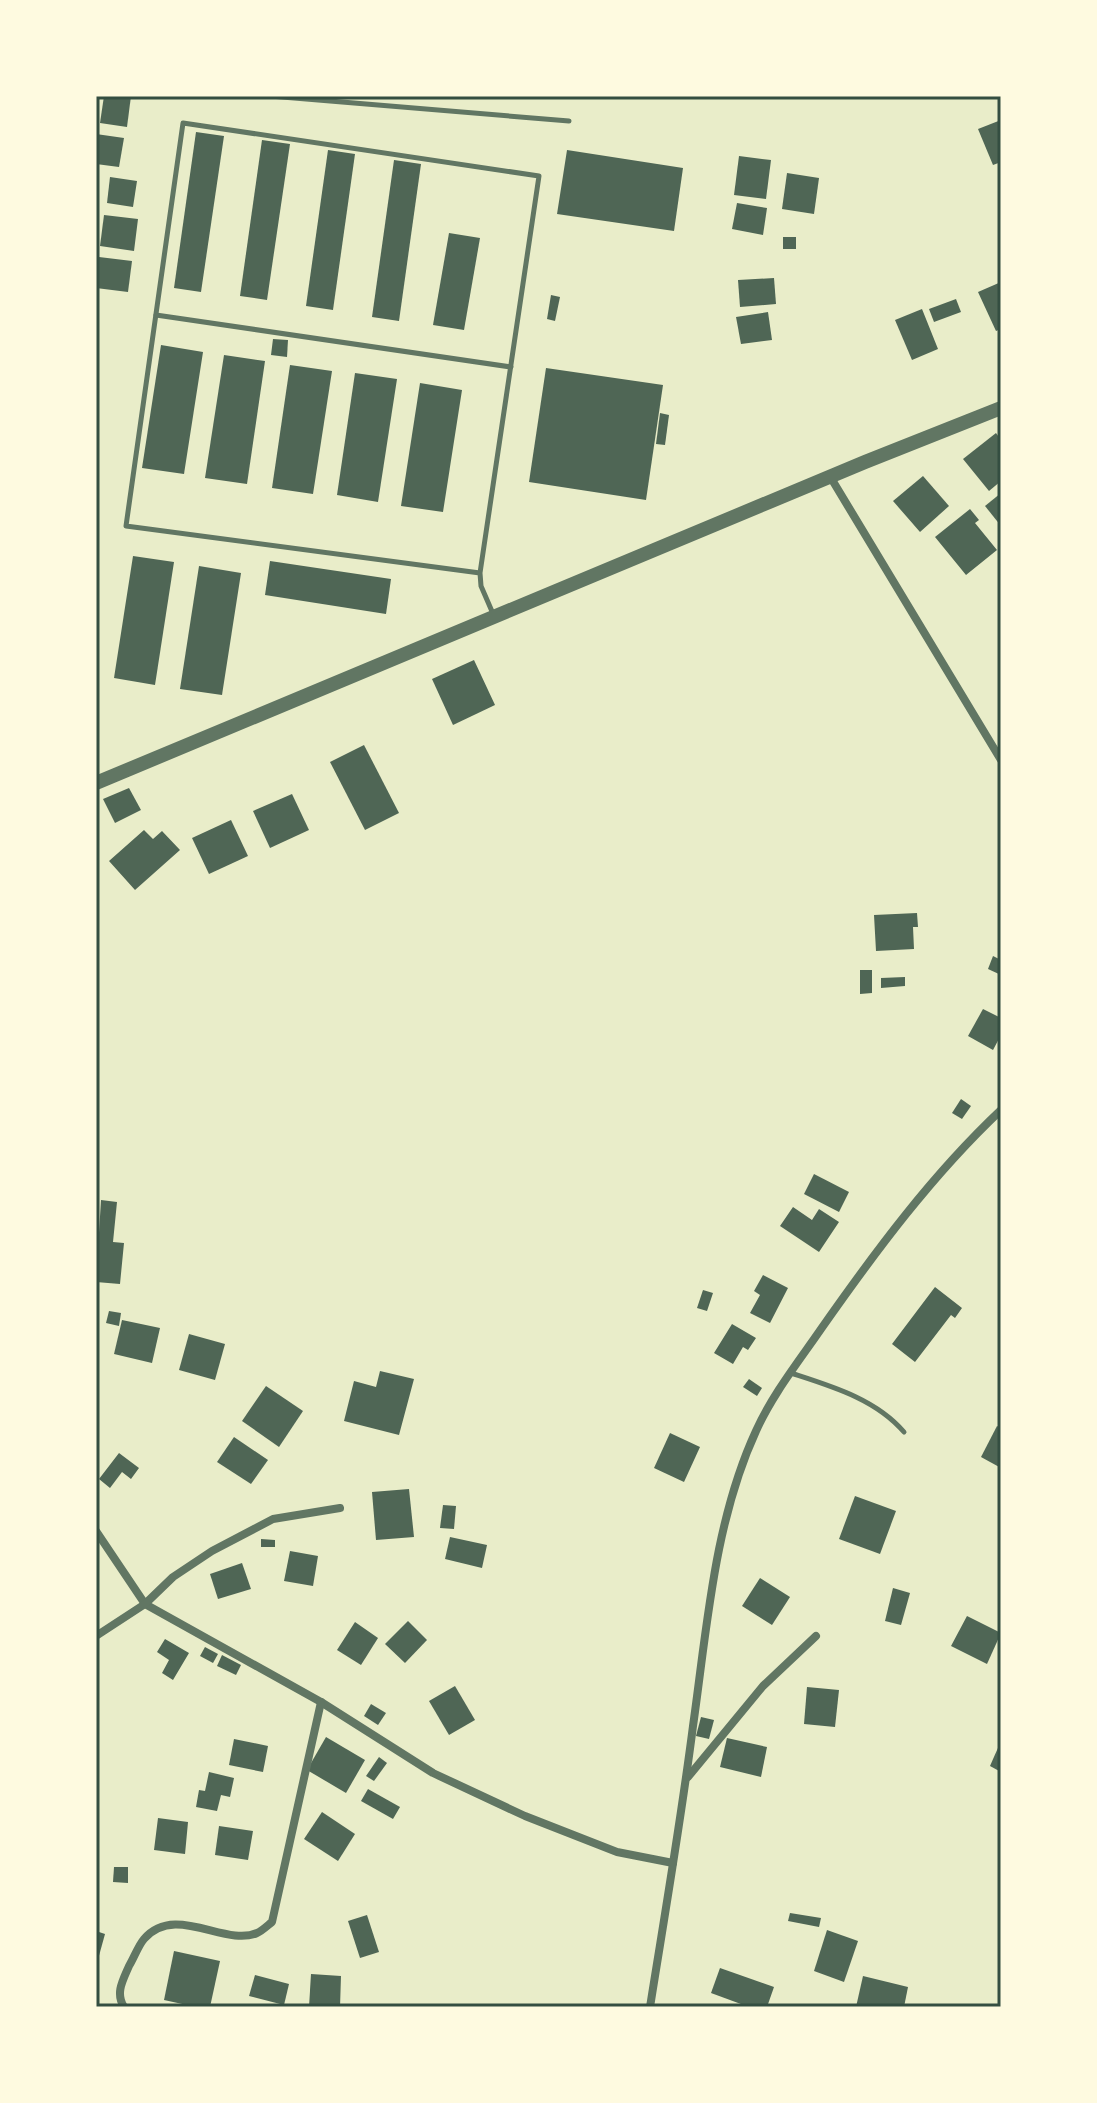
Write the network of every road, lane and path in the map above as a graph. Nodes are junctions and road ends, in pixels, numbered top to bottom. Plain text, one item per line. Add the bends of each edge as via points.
1 (270, 96) edge
2 (569, 121) dead end
3 (156, 315) junction
4 (511, 367) junction
5 (1001, 408) edge
6 (831, 478) junction
7 (480, 573) junction
8 (494, 617) junction
9 (1001, 760) edge
10 (96, 783) edge
11 (1001, 1110) edge
12 (791, 1373) junction
13 (904, 1432) dead end
14 (340, 1508) dead end
15 (96, 1531) edge
16 (145, 1604) junction
17 (96, 1636) edge
18 (816, 1636) dead end
19 (321, 1702) junction
20 (686, 1779) junction
21 (673, 1863) junction
22 (124, 2007) edge
23 (650, 2007) edge

1 - 2 lane
3 - 4 lane
3 - 4 lane via 183,123 539,176
3 - 7 lane via 126,526
4 - 7 lane
5 - 6 street
6 - 8 street
6 - 9 street
7 - 8 lane
8 - 10 street
11 - 12 street via 891,1232
12 - 13 lane via 867,1402
12 - 20 street via 756,1430 732,1499 711,1595
14 - 16 street via 273,1519 212,1551
15 - 16 street
16 - 17 street
16 - 19 street
18 - 20 street via 763,1686
19 - 21 street via 433,1773 525,1816 617,1852
19 - 22 street via 272,1922 257,1934 176,1924 157,1928 143,1940 121,1983
20 - 21 street
21 - 23 street

